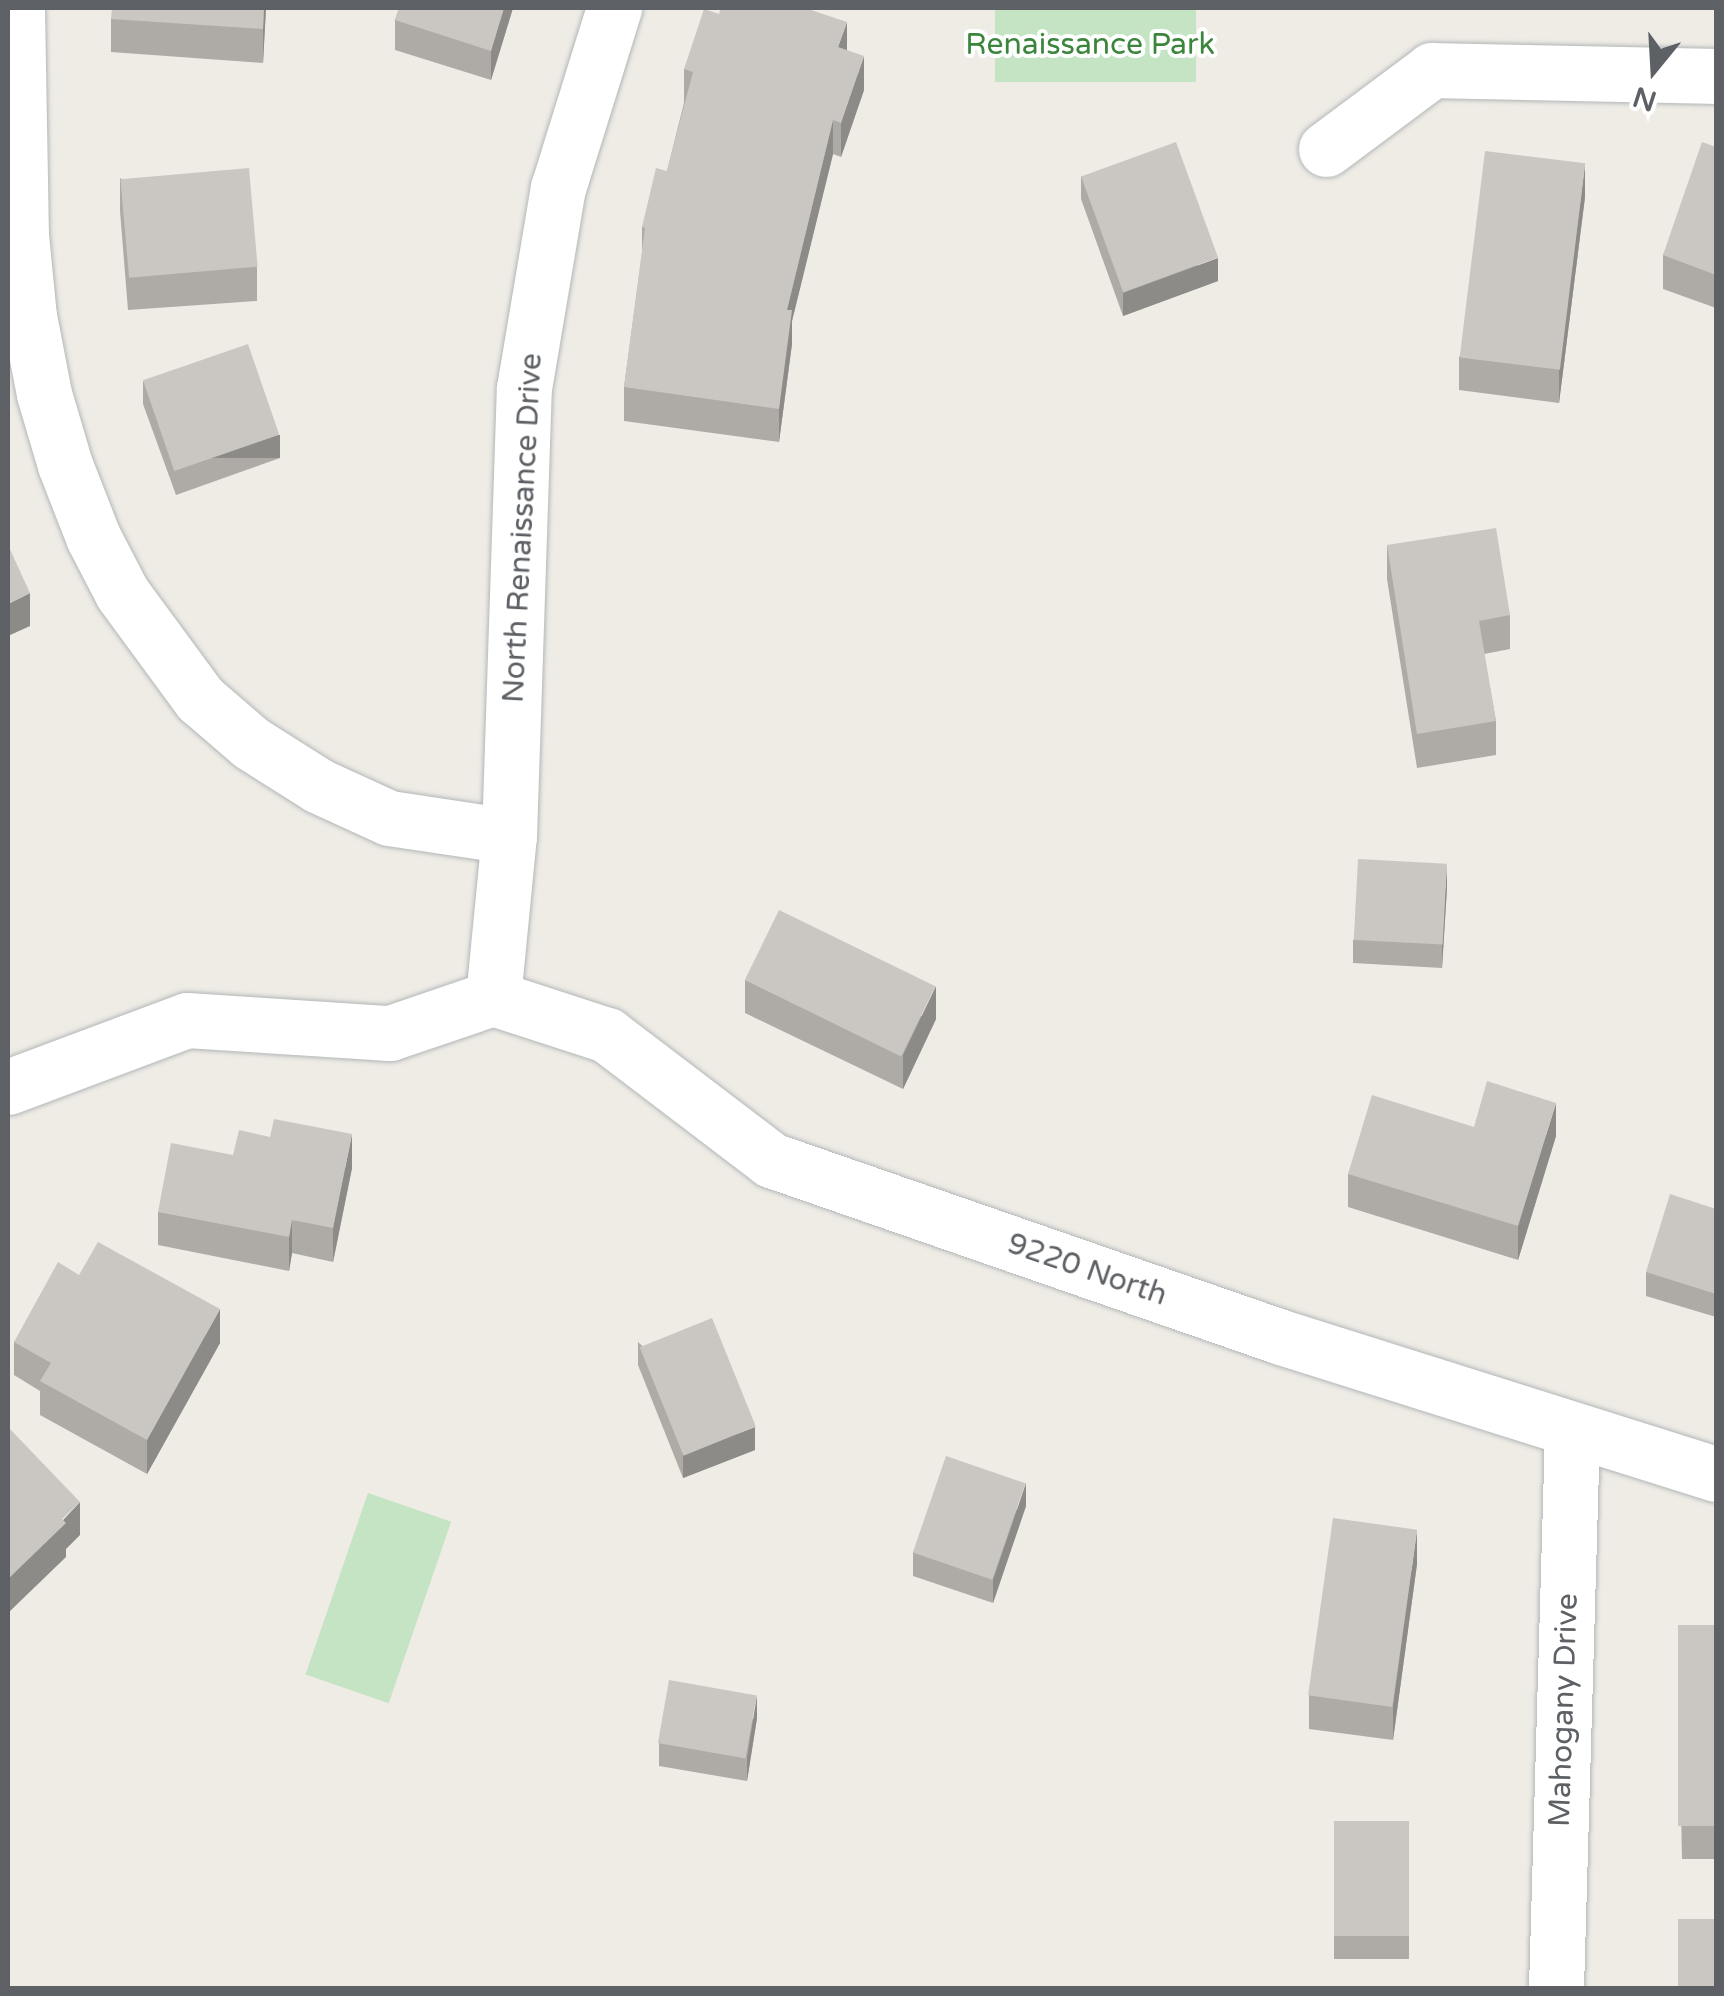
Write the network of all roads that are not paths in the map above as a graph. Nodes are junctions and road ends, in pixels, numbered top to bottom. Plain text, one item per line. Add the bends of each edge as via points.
1 (17, 8) edge
2 (614, 8) edge
3 (1716, 76) edge
4 (1326, 149) dead end
5 (509, 836) junction
6 (493, 998) junction
7 (8, 1087) edge
8 (1572, 1432) junction
9 (1716, 1474) edge
10 (1556, 1988) edge

1 - 5 street via 29,316 65,465 122,593 200,699 285,765 389,818
2 - 5 street, North Renaissance Drive via 558,188 524,388
3 - 4 street via 1432,70
5 - 6 street, North Renaissance Drive
6 - 7 street via 390,1032 187,1020
6 - 8 street, 9220 North via 607,1035 770,1160
8 - 9 street, 9220 North
8 - 10 street, Mahogany Drive

